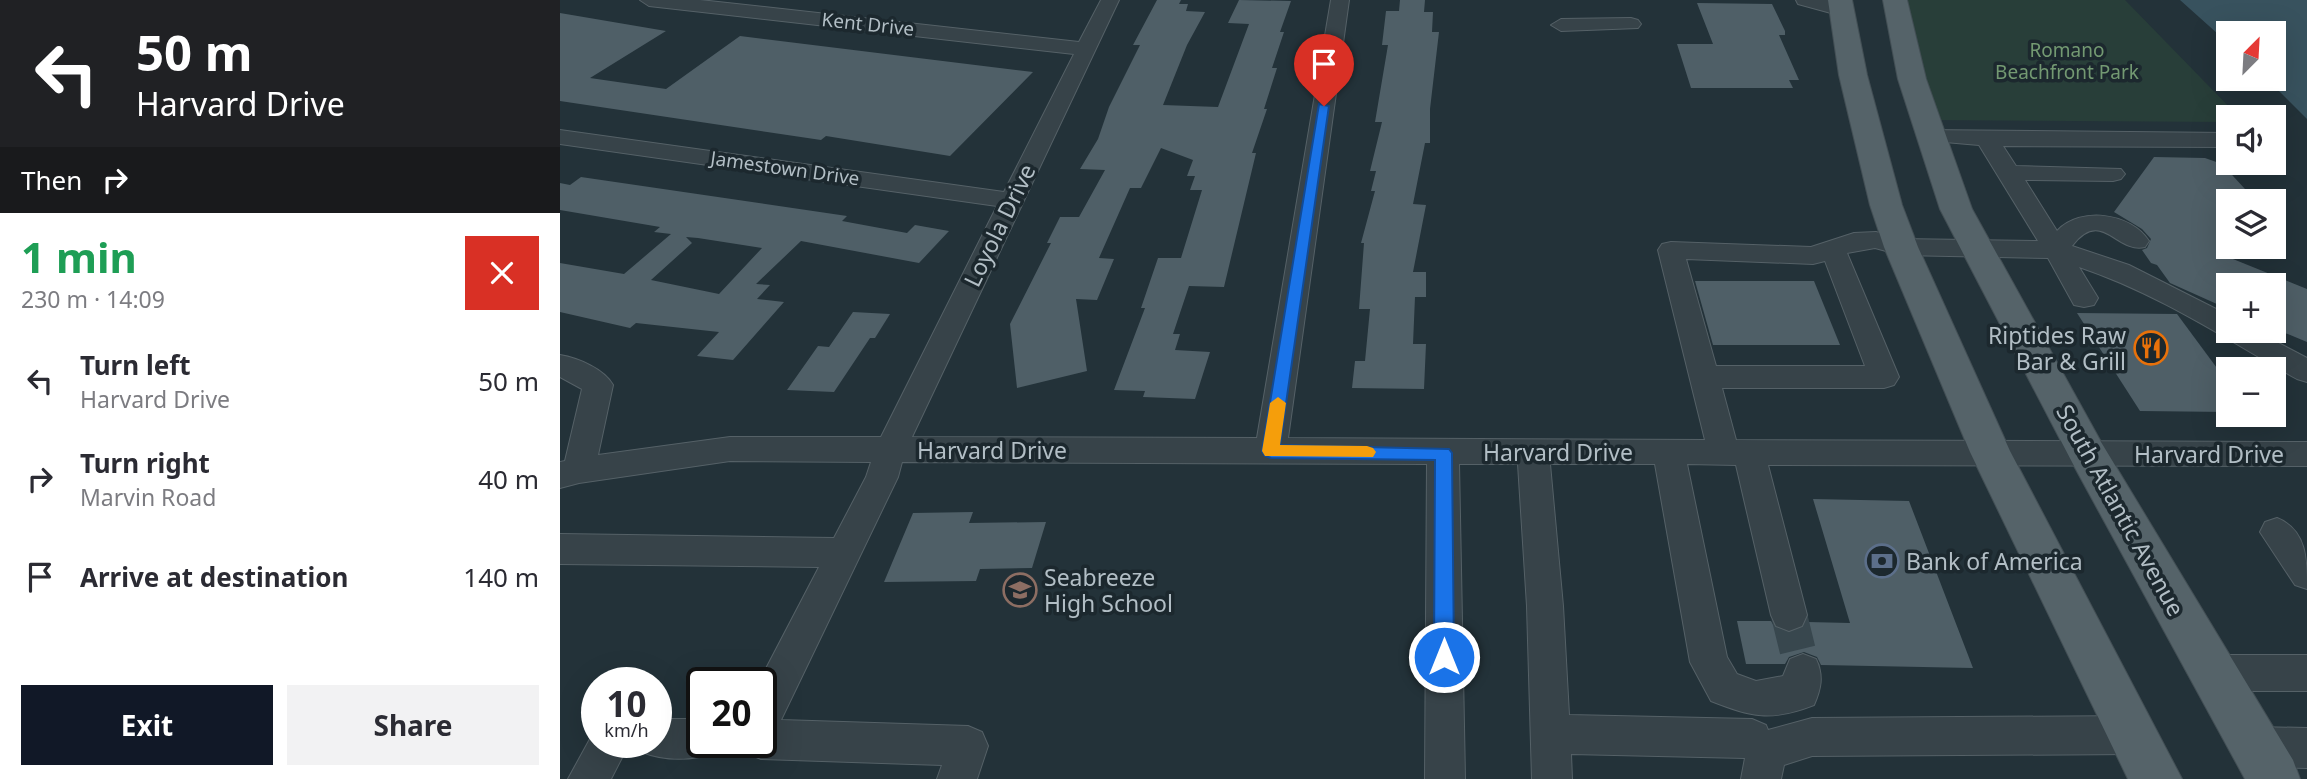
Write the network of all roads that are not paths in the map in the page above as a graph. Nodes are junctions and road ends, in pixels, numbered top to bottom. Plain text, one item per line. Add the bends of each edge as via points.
1 (649, 0) edge
2 (1110, 0) edge
3 (1340, 0) edge
4 (1805, 0) edge
5 (1895, 0) edge
6 (1841, 5) edge
7 (1631, 24) dead end
8 (1561, 25) dead end
9 (1087, 49) junction
10 (1930, 135) junction
11 (560, 137) edge
12 (1987, 139) junction
13 (2216, 140) edge
14 (2008, 173) junction
15 (2113, 174) dead end
16 (1011, 200) junction
17 (1901, 247) junction
18 (1977, 248) junction
19 (1833, 250) junction
20 (2056, 250) junction
21 (2120, 271) junction
22 (2084, 298) dead end
23 (2216, 321) edge
24 (2256, 343) edge
25 (560, 366) edge
26 (2307, 371) edge
27 (1704, 377) junction
28 (890, 450) junction
29 (1271, 451) junction
30 (1533, 452) junction
31 (1669, 452) junction
32 (1737, 452) junction
33 (1990, 452) junction
34 (1443, 453) junction
35 (2087, 453) junction
36 (2307, 454) edge
37 (570, 472) edge
38 (2277, 532) dead end
39 (560, 550) edge
40 (844, 553) junction
41 (2307, 574) edge
42 (1789, 615) tunnel mouth
43 (1803, 672) dead end
44 (2213, 673) junction
45 (2307, 673) edge
46 (777, 687) edge
47 (1742, 694) junction
48 (1549, 734) junction
49 (2134, 735) junction
50 (1752, 739) junction
51 (777, 740) edge
52 (2307, 748) edge
53 (600, 758) edge
54 (2265, 763) edge
55 (588, 779) edge
56 (957, 779) edge
57 (1445, 779) edge
58 (1552, 779) edge
59 (1761, 779) edge
60 (2156, 779) edge

1 - 9 street, Kent Drive
2 - 9 street, Loyola Drive
3 - 29 street
4 - 6 street
5 - 10 main road, South Atlantic Avenue
6 - 17 main road via 1853,75
7 - 8 street
9 - 16 street, Loyola Drive
10 - 12 street
10 - 18 main road, South Atlantic Avenue via 1956,209
11 - 16 street, Jamestown Drive
12 - 13 street
12 - 14 street
14 - 15 street
14 - 20 street
16 - 28 street, Loyola Drive
17 - 18 street
17 - 19 street via 1876,240 1854,241
17 - 33 main road
18 - 20 street
18 - 35 main road, South Atlantic Avenue
19 - 27 street via 1813,256 1671,250
19 - 27 street via 1884,377
20 - 21 street
20 - 21 street via 2077,226 2098,223 2129,232 2143,259
20 - 22 street
21 - 23 street
24 - 26 street
25 - 37 street via 598,384
27 - 32 street
28 - 29 street, Harvard Drive
28 - 37 street, Harvard Drive via 730,449
28 - 40 street, Loyola Drive via 882,477
29 - 34 street, Harvard Drive
30 - 31 street, Harvard Drive
30 - 34 street, Harvard Drive
30 - 48 street
31 - 32 street, Harvard Drive
31 - 47 street via 1709,662 1724,688
32 - 33 street, Harvard Drive
32 - 42 street
33 - 35 street, Harvard Drive
33 - 49 main road
34 - 57 street
35 - 36 street, Harvard Drive
35 - 44 main road, South Atlantic Avenue
38 - 41 street
39 - 40 street
40 - 46 street, Loyola Drive
43 - 47 street via 1801,692 1756,699
44 - 45 street
44 - 54 main road, South Atlantic Avenue
47 - 50 street
48 - 50 street
48 - 58 street
49 - 59 street via 1812,737 1766,750
49 - 60 main road
50 - 59 street
51 - 56 street via 968,746
52 - 54 street
53 - 55 street

